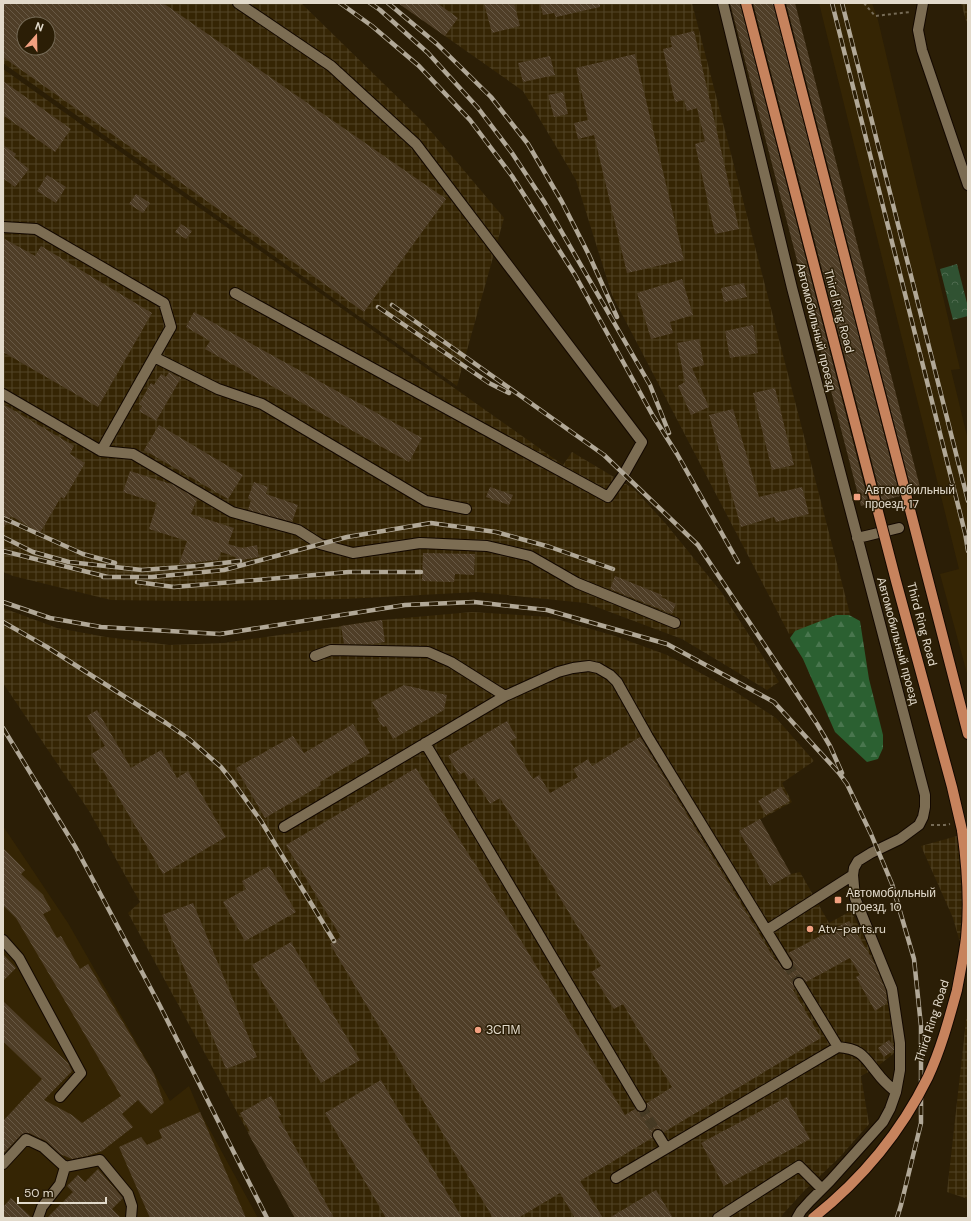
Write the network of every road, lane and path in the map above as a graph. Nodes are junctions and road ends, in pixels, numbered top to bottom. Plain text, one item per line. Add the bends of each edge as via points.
1 (238, 3) edge
2 (723, 3) edge
3 (746, 3) edge
4 (780, 3) edge
5 (864, 3) edge
6 (922, 7) edge
7 (968, 185) edge
8 (3, 227) edge
9 (235, 292) dead end
10 (154, 357) junction
11 (3, 394) edge
12 (101, 451) junction
13 (466, 509) dead end
14 (899, 528) dead end
15 (857, 538) junction
16 (675, 624) dead end
17 (315, 656) dead end
18 (505, 696) junction
19 (968, 734) edge
20 (425, 743) junction
21 (952, 824) dead end
22 (919, 825) junction
23 (284, 827) dead end
24 (852, 875) junction
25 (767, 930) junction
26 (3, 940) edge
27 (787, 964) tunnel mouth
28 (798, 983) tunnel mouth
29 (838, 1047) junction
30 (896, 1092) junction
31 (60, 1096) dead end
32 (641, 1106) tunnel mouth
33 (658, 1135) tunnel mouth
34 (666, 1148) junction
35 (3, 1164) edge
36 (65, 1167) junction
37 (616, 1178) dead end
38 (822, 1189) junction
39 (38, 1218) edge
40 (131, 1218) edge
41 (718, 1218) edge
42 (797, 1218) edge
43 (813, 1218) edge

1 - 9 street via 331,66 416,144 642,442 608,497
2 - 15 street, Автомобильный проезд via 792,288
3 - 43 main road, Third Ring Road, bridge via 952,787 962,830 967,868 966,938 962,964 948,1021 928,1075 915,1101 885,1146 846,1190
4 - 19 main road, Third Ring Road
5 - 6 path via 875,16
6 - 7 street via 918,30 922,50
8 - 10 street via 36,229 164,303 171,327
10 - 12 street
10 - 13 street via 218,389 262,404 426,501
11 - 12 street
12 - 16 street via 133,454 232,512 298,530 320,544 353,553 420,543 487,546 530,556 577,583
14 - 15 street
15 - 22 street, Автомобильный проезд via 925,795 923,818
17 - 18 street via 331,650 428,652 451,662
18 - 20 street
18 - 25 street via 558,672 573,668 589,666 610,674
20 - 23 street
20 - 32 street
21 - 22 path
22 - 24 street via 900,839 858,861
24 - 25 street
24 - 30 street via 855,898 892,989 900,1044 900,1070
25 - 27 street
26 - 31 street via 19,958 81,1073
28 - 29 street
29 - 30 street via 858,1052 866,1058
29 - 34 street
30 - 38 street via 883,1122
33 - 34 street
34 - 37 street
35 - 36 street via 26,1139 43,1147
36 - 39 street via 60,1184 42,1207
36 - 40 street via 100,1160 128,1194 132,1206
38 - 41 street via 799,1166
38 - 42 street

